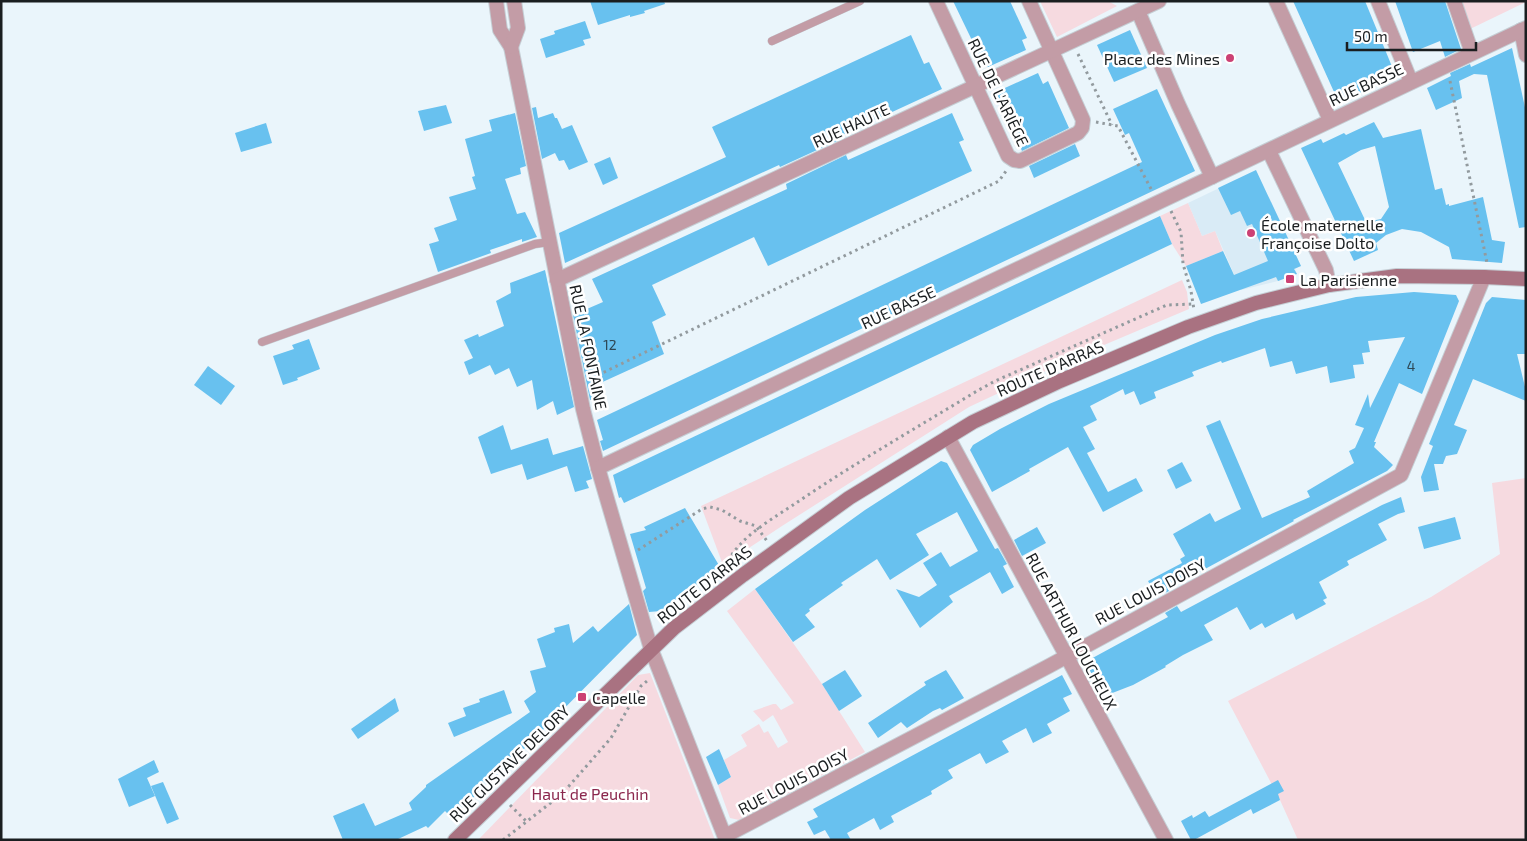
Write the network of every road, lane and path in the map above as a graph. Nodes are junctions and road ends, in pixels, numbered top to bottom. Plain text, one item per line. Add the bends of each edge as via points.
1 (496, 1) edge
2 (514, 1) edge
3 (860, 1) edge
4 (936, 1) edge
5 (1029, 1) edge
6 (1159, 1) edge
7 (1276, 1) edge
8 (1378, 1) edge
9 (1454, 1) edge
10 (1138, 11) junction
11 (1523, 29) edge
12 (772, 41) dead end
13 (1072, 41) junction
14 (511, 47) junction
15 (1052, 50) junction
16 (1472, 53) junction
17 (1526, 55) edge
18 (1445, 66) junction
19 (1411, 82) junction
20 (976, 86) junction
21 (1330, 120) junction
22 (1112, 125) junction
23 (1081, 127) junction
24 (1269, 151) junction
25 (1014, 160) junction
26 (1212, 177) junction
27 (1162, 201) junction
28 (549, 242) junction
29 (1484, 277) junction
30 (1526, 279) edge
31 (557, 280) junction
32 (1329, 286) junction
33 (1188, 327) junction
34 (262, 342) dead end
35 (578, 385) junction
36 (948, 437) junction
37 (598, 468) junction
38 (775, 552) junction
39 (625, 558) junction
40 (651, 649) junction
41 (1066, 656) junction
42 (659, 671) junction
43 (501, 796) junction
44 (527, 822) junction
45 (725, 838) edge
46 (455, 840) edge
47 (503, 840) edge
48 (1166, 840) edge

1 - 14 street, RUE LA FONTAINE via 500,30
2 - 14 street, RUE LA FONTAINE via 518,28
3 - 12 lane
4 - 20 street, RUE DE L'ARIÈGE
5 - 15 street
6 - 10 street, RUE HAUTE
7 - 21 street
8 - 19 street
9 - 16 street
10 - 13 street, RUE HAUTE
10 - 26 street
11 - 16 street, RUE BASSE
11 - 17 street
13 - 15 street, RUE HAUTE
13 - 22 path
14 - 28 street, RUE LA FONTAINE
15 - 20 street, RUE HAUTE
15 - 23 street
16 - 18 street, RUE BASSE
18 - 19 street, RUE BASSE
18 - 29 path via 1488,261
19 - 21 street, RUE BASSE
20 - 25 street, RUE DE L'ARIÈGE via 1008,156
20 - 31 street, RUE HAUTE
21 - 24 street
22 - 23 path
22 - 27 path via 1118,126
23 - 25 street, RUE DE L'ARIÈGE via 1020,161
24 - 26 street
24 - 32 street via 1326,270
25 - 35 path via 999,181
26 - 27 street, RUE BASSE
27 - 33 path via 1181,232 1183,264 1195,310 1184,315
27 - 37 street, RUE BASSE
28 - 31 street, RUE LA FONTAINE
28 - 34 lane via 535,244
29 - 30 main road, ROUTE D'ARRAS
29 - 32 main road, ROUTE D'ARRAS via 1397,276
29 - 41 street, RUE LOUIS DOISY via 1402,475
31 - 35 street, RUE LA FONTAINE
32 - 33 main road, ROUTE D'ARRAS via 1256,303
33 - 36 main road, ROUTE D'ARRAS via 1060,381
35 - 37 street, RUE LA FONTAINE
36 - 38 main road, ROUTE D'ARRAS via 849,498
36 - 41 street, RUE ARTHUR LOUCHEUX
37 - 39 street, RUE LA FONTAINE
38 - 39 path via 756,526 710,507
38 - 40 main road, ROUTE D'ARRAS
39 - 40 street, RUE LA FONTAINE
40 - 42 street, RUE LA FONTAINE
40 - 43 main road, RUE GUSTAVE DELORY
41 - 45 street, RUE LOUIS DOISY
41 - 48 street, RUE ARTHUR LOUCHEUX
42 - 44 path via 642,686 599,752 562,794
42 - 45 street, RUE LA FONTAINE
43 - 44 path
43 - 46 main road, RUE GUSTAVE DELORY
44 - 47 path

